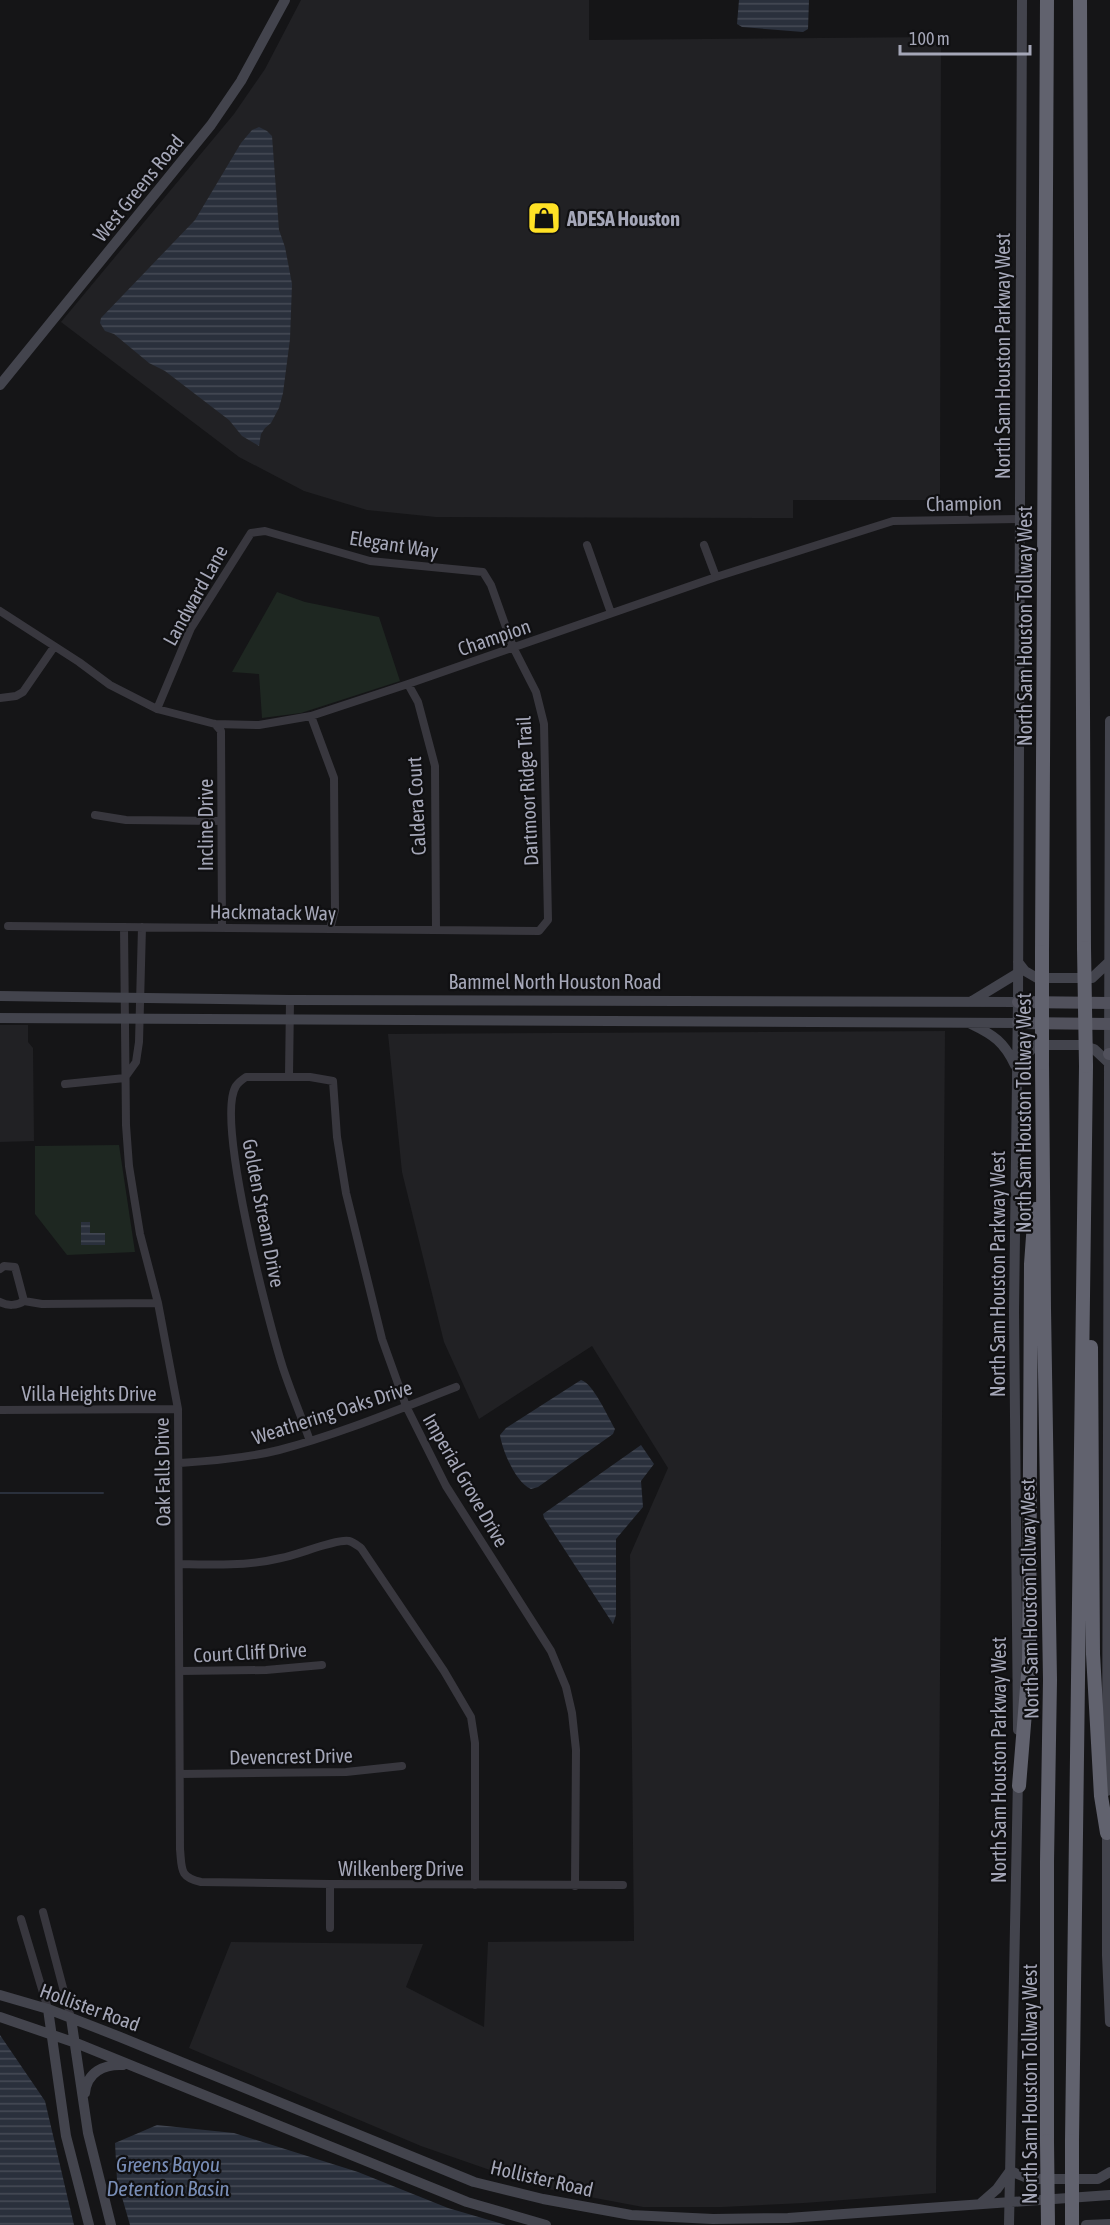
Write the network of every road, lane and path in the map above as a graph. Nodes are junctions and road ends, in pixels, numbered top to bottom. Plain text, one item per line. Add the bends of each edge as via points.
1 (285, 0) edge
2 (1022, 0) edge
3 (1047, 0) edge
4 (1080, 0) edge
5 (0, 385) edge
6 (1019, 519) junction
7 (251, 533) joint
8 (587, 544) dead end
9 (704, 545) dead end
10 (716, 577) junction
11 (491, 585) joint
12 (0, 611) edge
13 (611, 613) junction
14 (54, 647) junction
15 (513, 647) junction
16 (408, 684) junction
17 (0, 698) edge
18 (157, 709) junction
19 (310, 716) junction
20 (1110, 721) edge
21 (215, 724) junction
22 (95, 815) dead end
23 (221, 821) junction
24 (8, 926) dead end
25 (124, 927) junction
26 (142, 927) junction
27 (222, 928) junction
28 (330, 929) junction
29 (436, 930) junction
30 (539, 931) joint
31 (1110, 961) edge
32 (1018, 967) junction
33 (0, 996) edge
34 (124, 997) junction
35 (141, 998) junction
36 (290, 1000) junction
37 (543, 1001) junction
38 (715, 1001) junction
39 (971, 1002) junction
40 (1018, 1002) junction
41 (1110, 1003) edge
42 (0, 1018) edge
43 (124, 1019) junction
44 (140, 1019) junction
45 (289, 1020) junction
46 (542, 1021) junction
47 (714, 1022) junction
48 (968, 1023) junction
49 (1018, 1023) junction
50 (1110, 1024) edge
51 (1110, 1054) edge
52 (1109, 1063) edge
53 (1017, 1070) junction
54 (288, 1076) junction
55 (125, 1078) junction
56 (333, 1081) joint
57 (65, 1084) dead end
58 (1042, 1105) junction
59 (1084, 1212) junction
60 (0, 1269) edge
61 (24, 1301) junction
62 (0, 1302) edge
63 (158, 1303) junction
64 (456, 1387) dead end
65 (406, 1406) junction
66 (178, 1409) junction
67 (0, 1410) edge
68 (310, 1441) junction
69 (180, 1463) junction
70 (179, 1564) junction
71 (322, 1665) dead end
72 (180, 1671) junction
73 (402, 1766) dead end
74 (180, 1774) junction
75 (1018, 1786) junction
76 (1107, 1833) junction
77 (182, 1871) joint
78 (330, 1884) junction
79 (475, 1885) junction
80 (623, 1885) dead end
81 (1108, 1885) edge
82 (575, 1886) junction
83 (43, 1912) dead end
84 (21, 1919) dead end
85 (330, 1928) dead end
86 (0, 1995) edge
87 (48, 2009) junction
88 (0, 2017) edge
89 (71, 2018) junction
90 (1110, 2022) edge
91 (52, 2033) junction
92 (76, 2043) junction
93 (135, 2066) junction
94 (84, 2105) junction
95 (309, 2115) junction
96 (301, 2133) junction
97 (1010, 2171) junction
98 (1110, 2172) edge
99 (474, 2182) junction
100 (1110, 2195) edge
101 (1010, 2201) junction
102 (467, 2202) junction
103 (981, 2203) junction
104 (630, 2220) edge
105 (789, 2221) edge
106 (1110, 2224) edge
107 (89, 2225) edge
108 (111, 2225) edge
109 (546, 2225) edge
110 (1009, 2225) edge
111 (1048, 2225) edge
112 (1074, 2225) edge
113 (1086, 2225) edge

1 - 5 main road, West Greens Road via 241,81 211,125
2 - 6 main road, North Sam Houston Parkway West
3 - 58 highway, North Sam Houston Tollway West, bridge
4 - 59 highway, bridge
6 - 10 street, Champion via 893,521
6 - 32 main road, North Sam Houston Parkway West
7 - 11 street, Elegant Way via 265,531 370,561 483,572
7 - 18 street, Landward Lane via 191,627
8 - 13 street
9 - 10 street
10 - 13 street, Champion
11 - 15 street, Dartmoor Ridge Trail
12 - 14 street, Champion
13 - 15 street, Champion
14 - 17 street via 23,692
14 - 18 street, Champion via 110,685
15 - 16 street, Champion
15 - 30 street, Dartmoor Ridge Trail via 536,692 544,724 548,920
16 - 19 street, Champion
16 - 29 street, Caldera Court via 418,702 435,765
18 - 21 street, Champion
19 - 21 street, Champion via 259,726
19 - 28 street via 334,778 334,910
20 - 31 main road
21 - 23 street, Incline Drive via 221,731
22 - 23 street via 126,820
23 - 27 street, Incline Drive
24 - 25 street, Hackmatack Way
25 - 26 street, Hackmatack Way
25 - 34 street, Oak Falls Drive
26 - 27 street, Hackmatack Way
26 - 35 street, Oak Falls Drive
27 - 28 street, Hackmatack Way
28 - 29 street, Hackmatack Way
29 - 30 street, Hackmatack Way
31 - 32 main road via 1092,978 1037,978
31 - 41 main road
32 - 39 main road
32 - 40 main road, North Sam Houston Parkway West
33 - 34 main road, Bammel North Houston Road
34 - 35 main road, Bammel North Houston Road
34 - 43 street, Oak Falls Drive
35 - 36 main road, Bammel North Houston Road
35 - 44 street, Oak Falls Drive
36 - 37 main road, Bammel North Houston Road
36 - 45 street
37 - 38 main road, Bammel North Houston Road
37 - 46 main road
38 - 39 main road, Bammel North Houston Road
38 - 47 main road
39 - 40 main road, Bammel North Houston Road
40 - 41 main road, Bammel North Houston Road
40 - 49 main road, North Sam Houston Parkway West
41 - 50 main road
42 - 43 main road, Bammel North Houston Road
43 - 44 main road, Bammel North Houston Road
43 - 55 street, Oak Falls Drive
44 - 45 main road, Bammel North Houston Road
44 - 55 street, Oak Falls Drive via 136,1062
45 - 46 main road, Bammel North Houston Road
45 - 54 street
46 - 47 main road, Bammel North Houston Road
47 - 48 main road, Bammel North Houston Road
48 - 49 main road, Bammel North Houston Road
48 - 53 main road via 1001,1041
49 - 50 main road, Bammel North Houston Road
49 - 53 main road, North Sam Houston Parkway West
50 - 51 main road
51 - 52 main road
52 - 53 main road via 1094,1049 1080,1045 1036,1045
52 - 76 main road
53 - 75 main road, North Sam Houston Parkway West via 1014,1311
54 - 56 street, Golden Stream Drive
54 - 68 street, Golden Stream Drive via 246,1077 236,1085 232,1147 276,1345
55 - 57 street
55 - 63 street, Oak Falls Drive via 133,1200
56 - 65 street, Imperial Grove Drive via 346,1194 382,1339
58 - 75 highway via 1031,1264 1029,1664
58 - 111 highway, North Sam Houston Tollway West, bridge via 1050,1680
59 - 76 highway via 1091,1352 1093,1653 1100,1785
59 - 112 highway, bridge
60 - 61 street via 15,1267
61 - 62 street via 10,1305
61 - 63 street
63 - 66 street, Oak Falls Drive
64 - 65 street, Weathering Oaks Drive
65 - 68 street, Weathering Oaks Drive
65 - 82 street, Imperial Grove Drive via 450,1494 541,1635 564,1681 576,1750
66 - 67 street, Villa Heights Drive
66 - 69 street, Oak Falls Drive
68 - 69 street, Weathering Oaks Drive via 251,1456
69 - 70 street, Oak Falls Drive
70 - 72 street, Oak Falls Drive
70 - 79 street via 255,1563 350,1541 361,1548 462,1699 473,1725
71 - 72 street, Court Cliff Drive
72 - 74 street, Oak Falls Drive
73 - 74 street, Devencrest Drive via 346,1773
74 - 77 street, Oak Falls Drive
75 - 97 main road, North Sam Houston Parkway West
76 - 81 main road
77 - 78 street, Wilkenberg Drive via 189,1879 201,1882
78 - 79 street, Wilkenberg Drive
78 - 85 street
79 - 82 street, Wilkenberg Drive
80 - 82 street, Wilkenberg Drive
81 - 90 main road
83 - 89 street
84 - 87 street
86 - 87 main road, Hollister Road
87 - 89 main road, Hollister Road
87 - 91 main road
88 - 91 main road, Hollister Road
89 - 92 main road
89 - 95 main road, Hollister Road
91 - 92 main road, Hollister Road
91 - 107 main road via 66,2136
92 - 93 main road, Hollister Road
92 - 94 main road
93 - 94 main road via 99,2069 85,2088
93 - 96 main road, Hollister Road
94 - 108 main road
95 - 96 main road
95 - 99 main road, Hollister Road
96 - 102 main road, Hollister Road
97 - 98 main road via 1030,2178 1098,2179
97 - 101 main road, North Sam Houston Parkway West
97 - 103 main road
99 - 102 main road
99 - 104 main road, Hollister Road
100 - 101 main road, Hollister Road
101 - 103 main road, Hollister Road
101 - 110 main road, North Sam Houston Parkway West
102 - 109 main road, Hollister Road
103 - 105 main road, Hollister Road
104 - 105 main road, Hollister Road
106 - 113 main road

